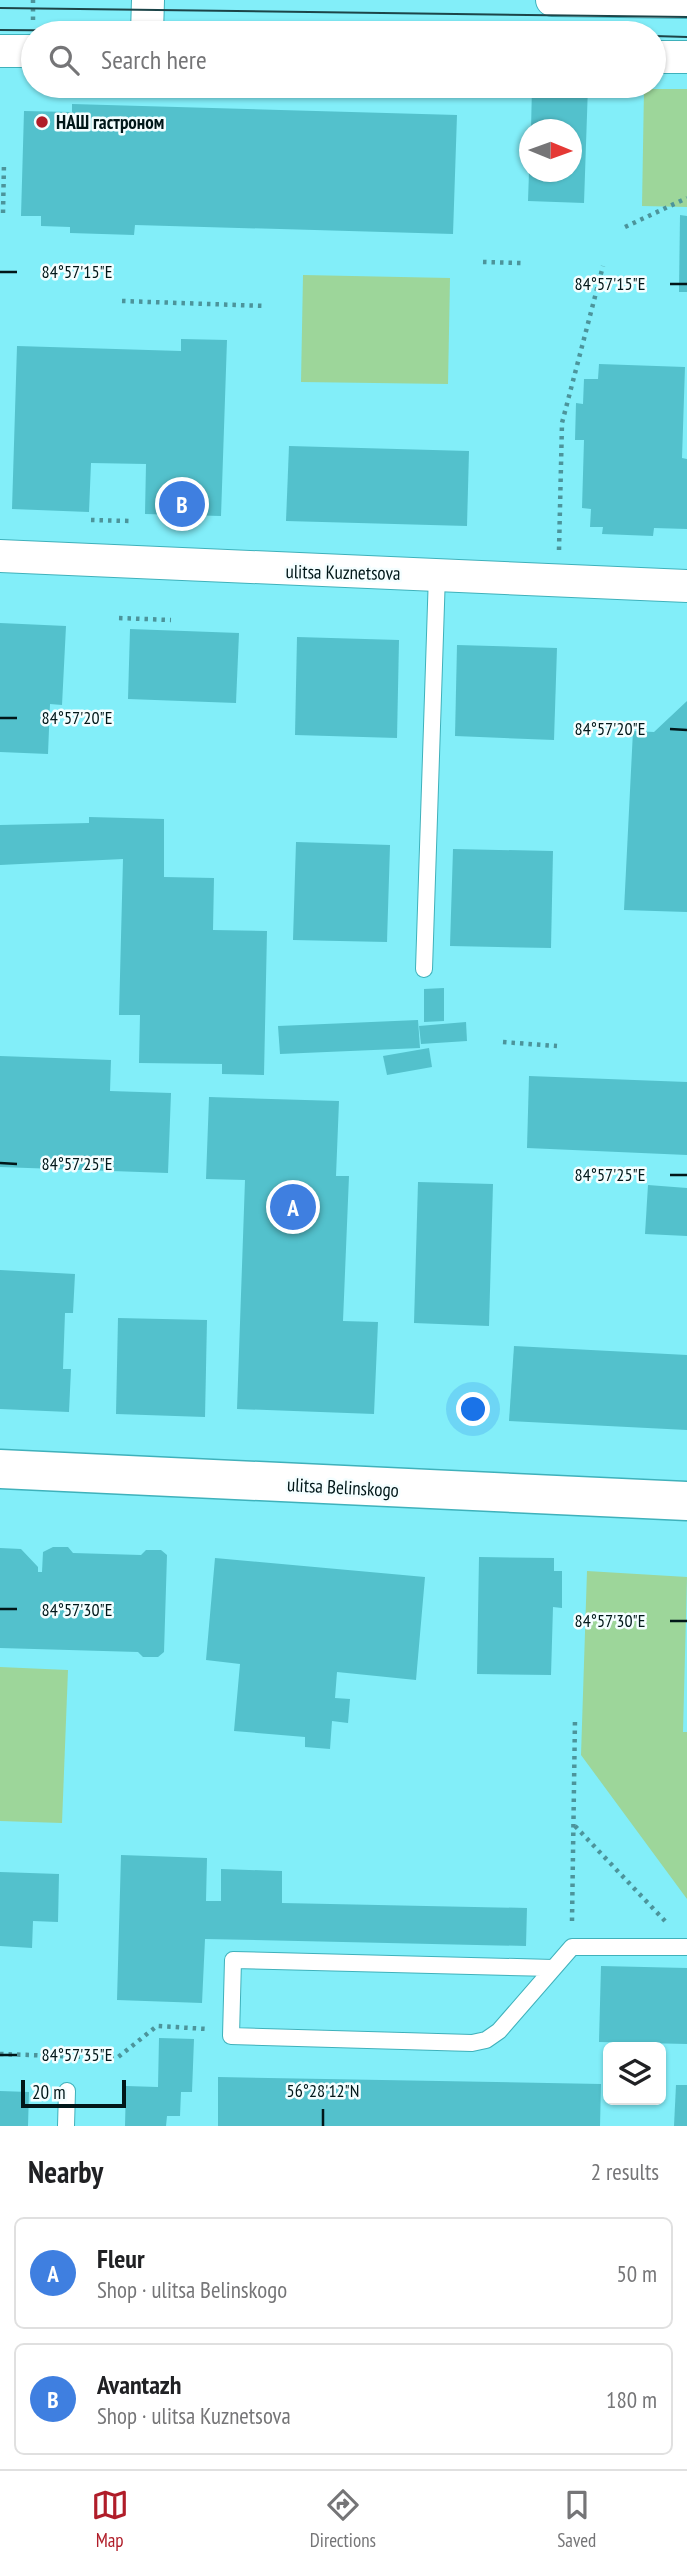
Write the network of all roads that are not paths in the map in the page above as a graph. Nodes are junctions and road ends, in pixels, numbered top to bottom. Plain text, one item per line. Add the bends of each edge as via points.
1 (148, 0) edge
2 (552, 0) edge
3 (687, 2) edge
4 (147, 21) edge
5 (0, 51) edge
6 (21, 51) edge
7 (666, 57) edge
8 (687, 57) edge
9 (0, 556) edge
10 (437, 574) junction
11 (687, 586) edge
12 (424, 970) dead end
13 (0, 1469) edge
14 (687, 1501) edge
15 (687, 1947) edge
16 (553, 1968) junction
17 (67, 2091) dead end
18 (66, 2126) edge

1 - 4 street
2 - 3 street
5 - 6 street
7 - 8 street
9 - 10 street, ulitsa Kuznetsova
10 - 11 street, ulitsa Kuznetsova
10 - 12 lane
13 - 14 street, ulitsa Belinskogo
15 - 16 lane via 572,1947
16 - 16 lane via 233,1960 231,2036 472,2043 499,2031
17 - 18 lane

